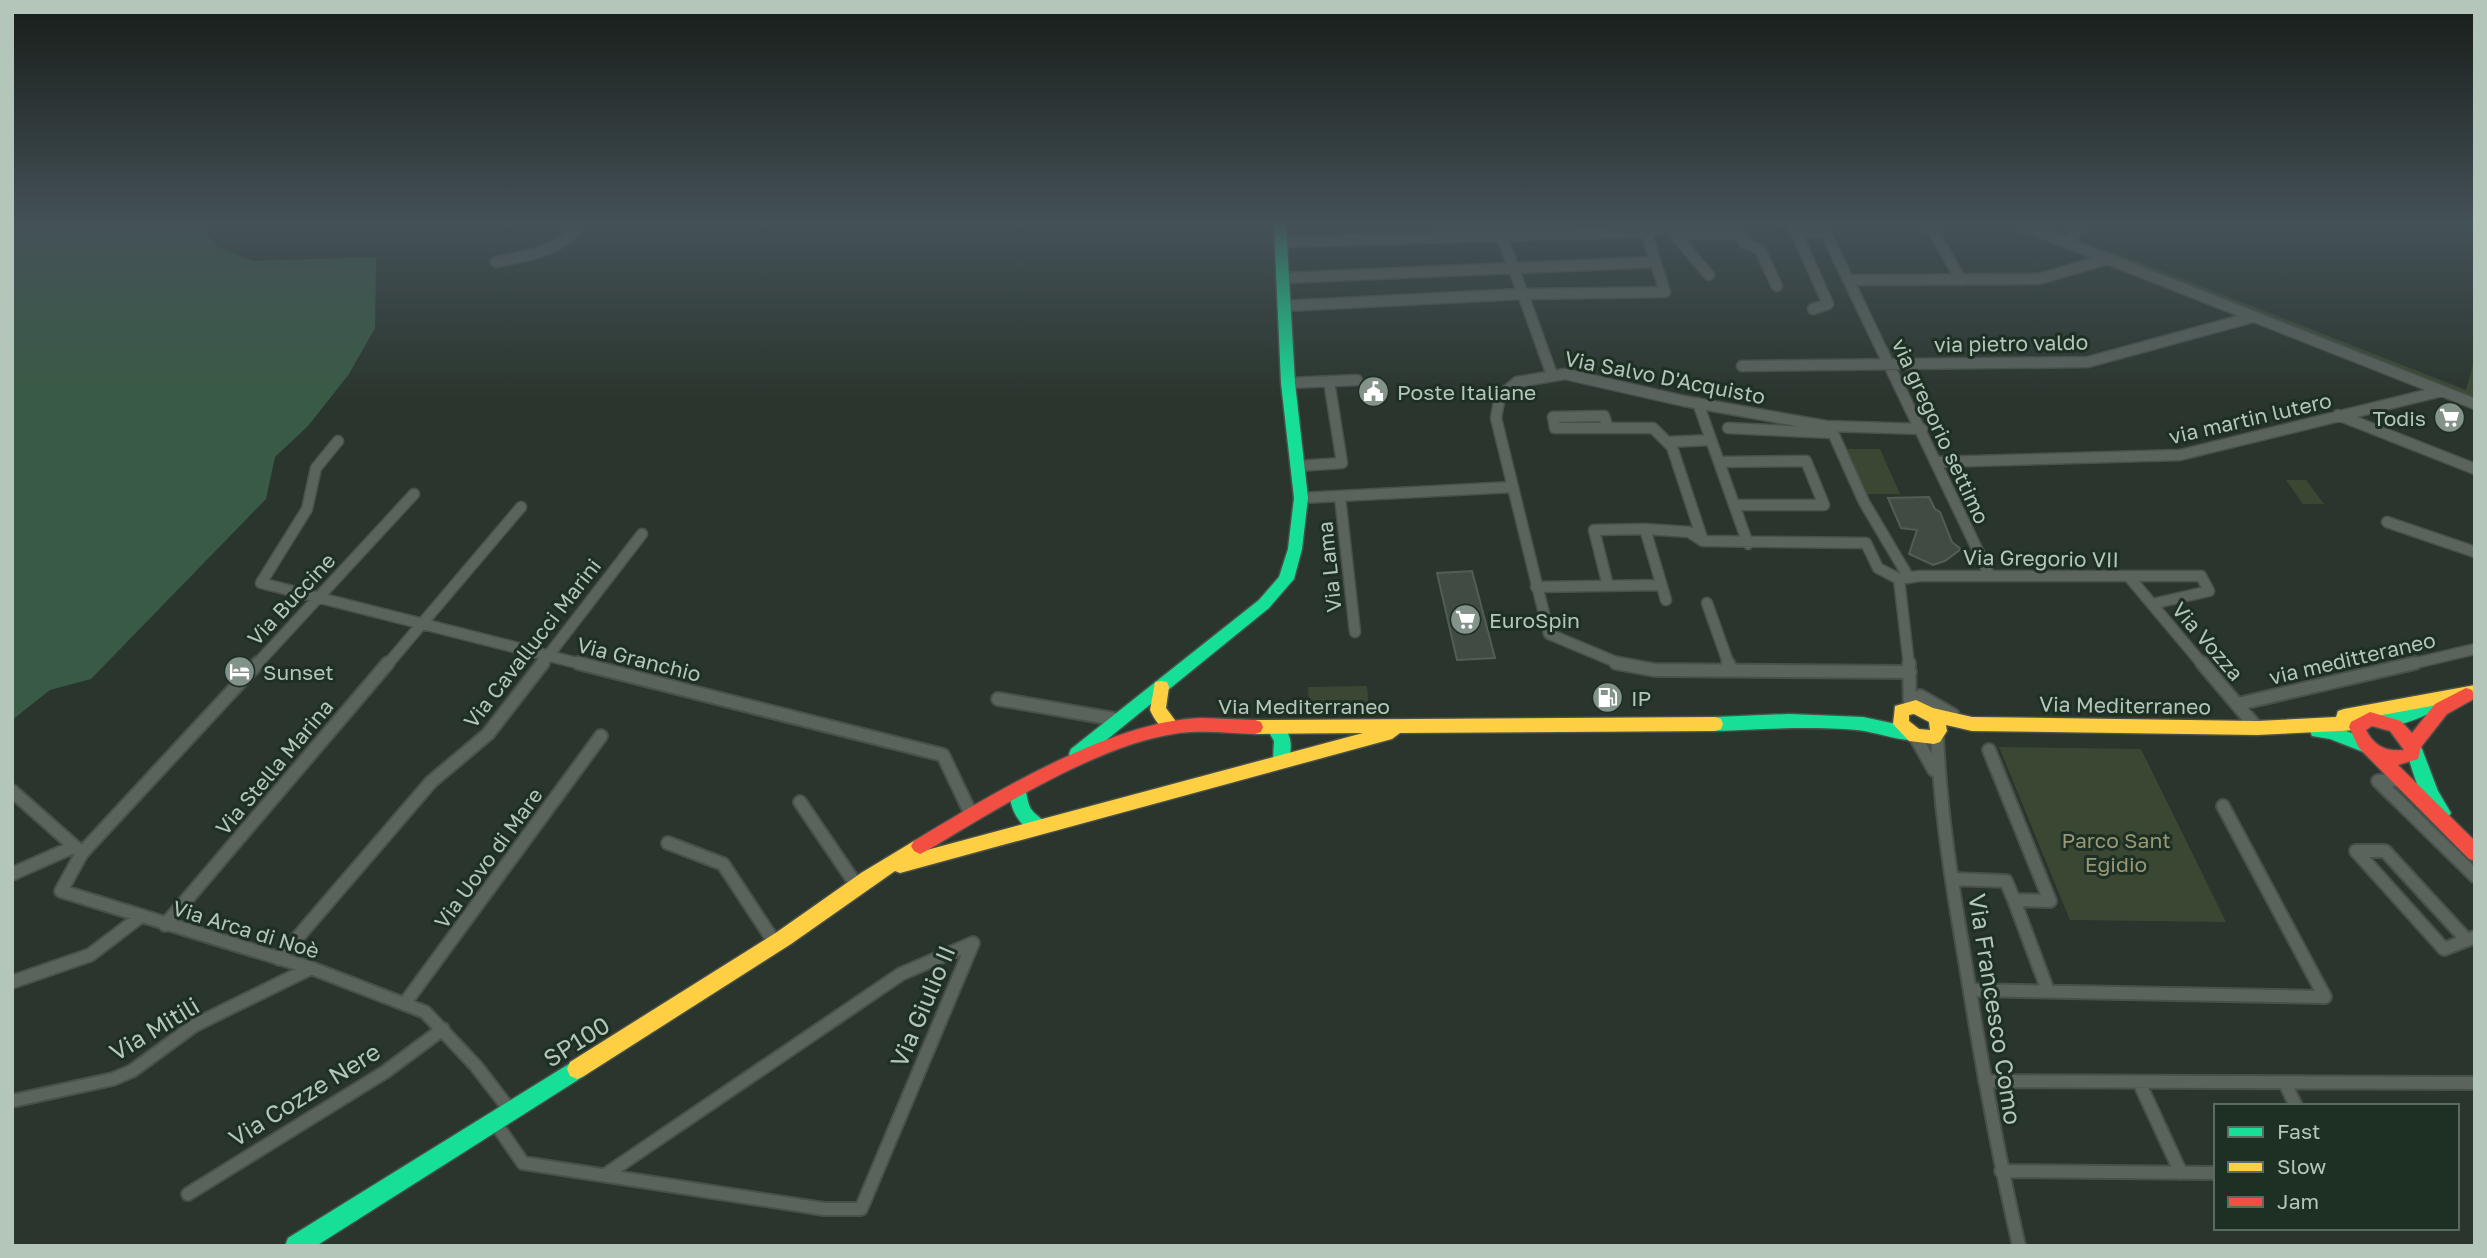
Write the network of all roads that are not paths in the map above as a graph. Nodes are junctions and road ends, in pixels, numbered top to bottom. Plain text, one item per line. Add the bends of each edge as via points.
1 (1281, 284) edge
2 (1519, 284) edge
3 (1663, 284) edge
4 (1819, 284) edge
5 (1851, 284) edge
6 (2169, 284) edge
7 (1522, 294) junction
8 (1283, 306) junction
9 (1813, 309) dead end
10 (2253, 317) junction
11 (1889, 362) junction
12 (1742, 366) dead end
13 (1552, 375) junction
14 (1357, 380) dead end
15 (1329, 381) junction
16 (1287, 383) junction
17 (2442, 391) junction
18 (1698, 403) junction
19 (2475, 404) edge
20 (2338, 415) junction
21 (1608, 428) junction
22 (1728, 428) dead end
23 (1922, 429) junction
24 (1711, 440) junction
25 (338, 441) dead end
26 (1667, 442) junction
27 (1937, 461) junction
28 (1719, 462) junction
29 (1297, 466) junction
30 (2475, 469) edge
31 (1514, 487) junction
32 (414, 494) dead end
33 (1340, 497) junction
34 (1301, 498) junction
35 (1734, 505) junction
36 (521, 507) dead end
37 (2388, 522) dead end
38 (1645, 529) junction
39 (642, 534) dead end
40 (1703, 541) junction
41 (1748, 544) junction
42 (2475, 552) edge
43 (1990, 576) junction
44 (2130, 578) junction
45 (1904, 579) junction
46 (1661, 584) junction
47 (1608, 586) junction
48 (1536, 587) junction
49 (317, 598) junction
50 (1666, 600) dead end
51 (1707, 603) dead end
52 (2152, 604) junction
53 (421, 625) junction
54 (1355, 632) dead end
55 (2475, 649) edge
56 (548, 656) junction
57 (1731, 670) junction
58 (1910, 672) junction
59 (1161, 687) junction
60 (2473, 691) edge
61 (999, 699) dead end
62 (2238, 704) junction
63 (1910, 706) junction
64 (1931, 713) junction
65 (2377, 719) junction
66 (1120, 720) junction
67 (1856, 723) junction
68 (2360, 723) junction
69 (1972, 724) junction
70 (1416, 726) junction
71 (1172, 727) junction
72 (1274, 727) junction
73 (2277, 727) junction
74 (2257, 728) junction
75 (1938, 733) junction
76 (1912, 735) junction
77 (601, 736) dead end
78 (2413, 747) junction
79 (2371, 749) junction
80 (1989, 750) dead end
81 (1281, 759) junction
82 (1062, 767) junction
83 (1937, 779) junction
84 (2399, 780) junction
85 (1018, 790) junction
86 (12, 791) edge
87 (800, 802) dead end
88 (2223, 806) dead end
89 (971, 814) junction
90 (1040, 827) junction
91 (2457, 836) junction
92 (986, 841) junction
93 (668, 843) dead end
94 (78, 850) junction
95 (2475, 853) edge
96 (878, 872) junction
97 (12, 874) edge
98 (2475, 876) edge
99 (1952, 879) junction
100 (857, 886) junction
101 (2014, 900) junction
102 (140, 917) junction
103 (165, 925) junction
104 (2471, 939) edge
105 (775, 943) junction
106 (279, 959) junction
107 (311, 968) junction
108 (12, 982) edge
109 (1970, 990) junction
110 (2048, 991) junction
111 (405, 1003) junction
112 (443, 1030) junction
113 (1984, 1082) junction
114 (2139, 1082) junction
115 (2285, 1083) junction
116 (2475, 1083) edge
117 (12, 1101) edge
118 (2295, 1104) edge
119 (510, 1110) junction
120 (494, 1121) junction
121 (2001, 1171) junction
122 (2181, 1173) junction
123 (2214, 1173) edge
124 (605, 1175) junction
125 (187, 1194) dead end
126 (296, 1246) edge
127 (2019, 1246) edge

1 - 8 main road
2 - 7 street
3 - 7 street via 1665,292
4 - 9 street via 1828,304
5 - 11 street, via gregorio settimo
6 - 10 street
7 - 8 street
7 - 13 street
8 - 16 main road
10 - 11 street, via pietro valdo via 2088,362
10 - 17 street
11 - 12 street, via pietro valdo
11 - 23 street, via gregorio settimo
13 - 18 street, Via Salvo D'Acquisto
13 - 31 street, Via Salvo D'Acquisto via 1517,382 1500,396 1496,418
14 - 15 street
15 - 16 street
15 - 29 street via 1342,463
16 - 29 main road
17 - 19 street
17 - 20 street, via martin lutero
18 - 23 street, Via Salvo D'Acquisto via 1826,426
18 - 24 street
20 - 27 street, via martin lutero via 2180,455
20 - 30 street
21 - 21 street via 1555,428 1553,417 1604,416
21 - 26 street via 1653,428
22 - 45 street via 1833,433
23 - 27 street, via gregorio settimo
24 - 26 street
24 - 28 street
25 - 49 street, Via Granchio via 316,468 307,509 261,583
26 - 40 street
27 - 43 street, via gregorio settimo
28 - 35 street
28 - 35 street via 1806,461 1824,505
29 - 34 main road
31 - 33 street
31 - 48 street, Via Salvo D'Acquisto
32 - 49 street, Via Buccine
33 - 34 street
33 - 54 street, Via Lama
34 - 59 main road via 1286,579 1264,604
35 - 41 street
36 - 53 street, Via Stella Marina
37 - 42 street
38 - 40 street via 1689,532
38 - 46 street
38 - 47 street via 1594,530
39 - 56 street, Via Cavallucci Marini
40 - 41 street
41 - 45 street via 1867,543 1878,568
43 - 44 street, Via Gregorio VII
43 - 45 street, Via Gregorio VII
44 - 52 street, Via Vozza
44 - 52 street, Via Gregorio VII via 2200,576 2209,591
45 - 58 street
46 - 47 street
46 - 50 street
47 - 48 street
48 - 57 street, Via Salvo D'Acquisto via 1549,634 1589,653 1654,670
49 - 53 street, Via Granchio
49 - 94 street, Via Buccine
51 - 57 street
52 - 62 street, Via Vozza
53 - 56 street, Via Granchio
53 - 103 street, Via Stella Marina
55 - 62 street, via meditteraneo
56 - 89 street, Via Granchio via 943,755
56 - 106 street, Via Cavallucci Marini via 488,734 431,782
57 - 58 street, Via Salvo D'Acquisto
58 - 63 street
59 - 66 main road
59 - 71 main road via 1158,710
60 - 65 main road, Via Mediterraneo via 2403,717
60 - 73 main road, Via Mediterraneo via 2361,713 2300,719
60 - 78 main road via 2441,709
61 - 66 street
62 - 74 street, Via Vozza
63 - 64 main road
63 - 67 main road
63 - 69 street, Via Mediterraneo
63 - 76 main road via 1900,723
64 - 69 main road, Via Mediterraneo
64 - 75 main road via 1939,723
65 - 68 main road, Via Mediterraneo
65 - 78 main road via 2404,732
66 - 82 main road
67 - 70 main road
67 - 76 main road
68 - 73 main road, Via Mediterraneo
68 - 79 main road via 2358,733
69 - 74 main road, Via Mediterraneo
69 - 75 main road, Via Mediterraneo
70 - 72 main road, Via Mediterraneo
70 - 81 main road, Via Mediterraneo
71 - 72 main road, Via Mediterraneo
71 - 82 main road, Via Mediterraneo
72 - 81 main road via 1283,740
73 - 74 main road, Via Mediterraneo
73 - 79 main road, Via Mediterraneo via 2331,732
75 - 76 main road via 1930,738
75 - 83 street, Via Francesco Como
76 - 83 street, Via Francesco Como
77 - 111 street, Via Uovo di Mare
78 - 79 main road via 2401,760
78 - 91 main road via 2430,794
79 - 84 main road
80 - 101 street via 2050,901
81 - 90 main road, Via Mediterraneo
82 - 85 main road, Via Mediterraneo
83 - 99 street, Via Francesco Como
84 - 91 main road
84 - 98 street via 2378,781
85 - 89 main road, Via Mediterraneo
85 - 90 main road via 1019,808
86 - 94 street
87 - 100 street
88 - 110 street via 2325,997
89 - 92 main road via 973,831
89 - 96 main road, Via Mediterraneo
90 - 92 main road, Via Mediterraneo
91 - 95 main road
92 - 96 main road, Via Mediterraneo
93 - 105 street via 723,864
94 - 97 street
94 - 102 street, Via Arca di Noè via 61,891
96 - 100 main road, SP100 / SP100
99 - 101 street via 2006,881
99 - 109 street, Via Francesco Como
100 - 105 main road, SP100 / SP100
101 - 110 street
102 - 103 street, Via Arca di Noè
102 - 108 street via 89,955
103 - 106 street, Via Arca di Noè
104 - 104 street via 2385,851 2356,851 2444,949
105 - 119 main road, SP100 / SP100
106 - 107 street, Via Arca di Noè
107 - 111 street, Via Arca di Noè
107 - 117 street, Via Mitili via 195,1025 132,1071
109 - 110 street
109 - 113 street, Via Francesco Como
111 - 112 street, Via Arca di Noè via 425,1012
112 - 119 street, Via Arca di Noè
112 - 125 street, Via Cozze Nere via 385,1072
113 - 114 street
113 - 121 street, Via Francesco Como
114 - 115 street
114 - 122 street
115 - 116 street
115 - 118 street
119 - 120 main road, SP100 / SP100
120 - 124 street, Via Giulio II via 523,1164
120 - 126 main road, SP100 / SP100
121 - 122 street
121 - 127 street, Via Francesco Como
122 - 123 street
124 - 124 street, Via Giulio II via 901,974 973,943 861,1209 824,1209

